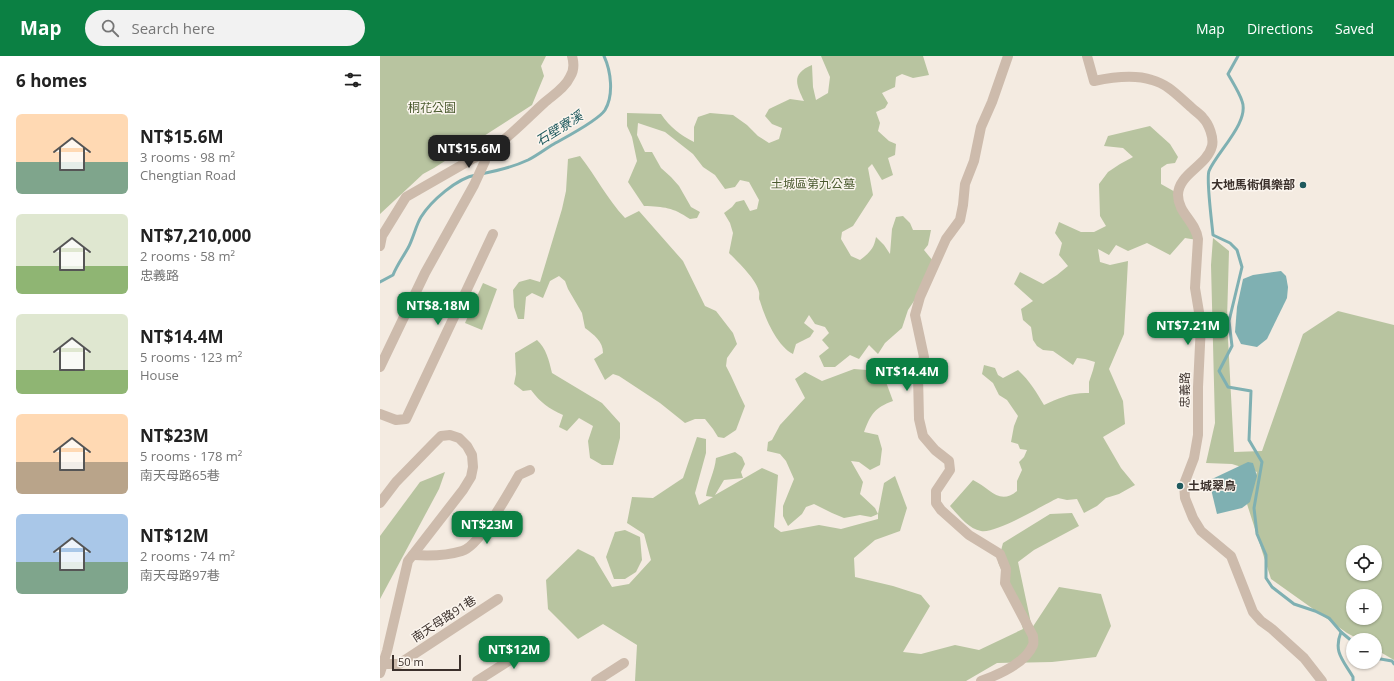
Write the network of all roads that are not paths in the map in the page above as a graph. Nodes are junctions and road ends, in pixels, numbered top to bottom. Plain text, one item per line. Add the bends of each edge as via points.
1 (572, 56) edge
2 (1008, 56) edge
3 (1088, 56) edge
4 (485, 157) junction
5 (493, 234) dead end
6 (380, 246) edge
7 (380, 368) edge
8 (380, 414) edge
9 (530, 470) dead end
10 (380, 503) edge
11 (413, 555) junction
12 (498, 599) dead end
13 (540, 641) dead end
14 (624, 663) dead end
15 (381, 668) edge
16 (477, 681) edge
17 (596, 681) edge
18 (981, 681) edge
19 (1322, 681) edge

1 - 4 street via 570,78
2 - 18 street via 981,127 974,161 965,184 960,220 946,239 920,297 915,315 924,357 918,376 919,419 923,436 949,461 950,470 936,491 936,503 969,535 1000,554 1006,569 1005,583 1033,636 1033,645 1025,656 1000,674
3 - 19 street, 忠義路 via 1094,80 1116,77 1151,79 1162,84 1203,118 1210,129 1212,144 1209,154 1181,183 1178,195 1182,211 1198,233 1195,288 1201,324 1198,435 1194,458 1184,484 1185,498 1201,531 1231,556 1253,612 1304,658
4 - 6 street via 467,162 406,197 382,236
4 - 7 street via 474,185 425,273
5 - 8 street via 406,419 396,420
9 - 11 street via 519,475 482,535 464,551 437,556
10 - 11 street via 396,482 441,436 459,438 467,446 472,456 471,477 464,490
11 - 15 street via 408,561
12 - 15 street, 南天母路91巷 via 399,664
13 - 16 street
14 - 17 street

